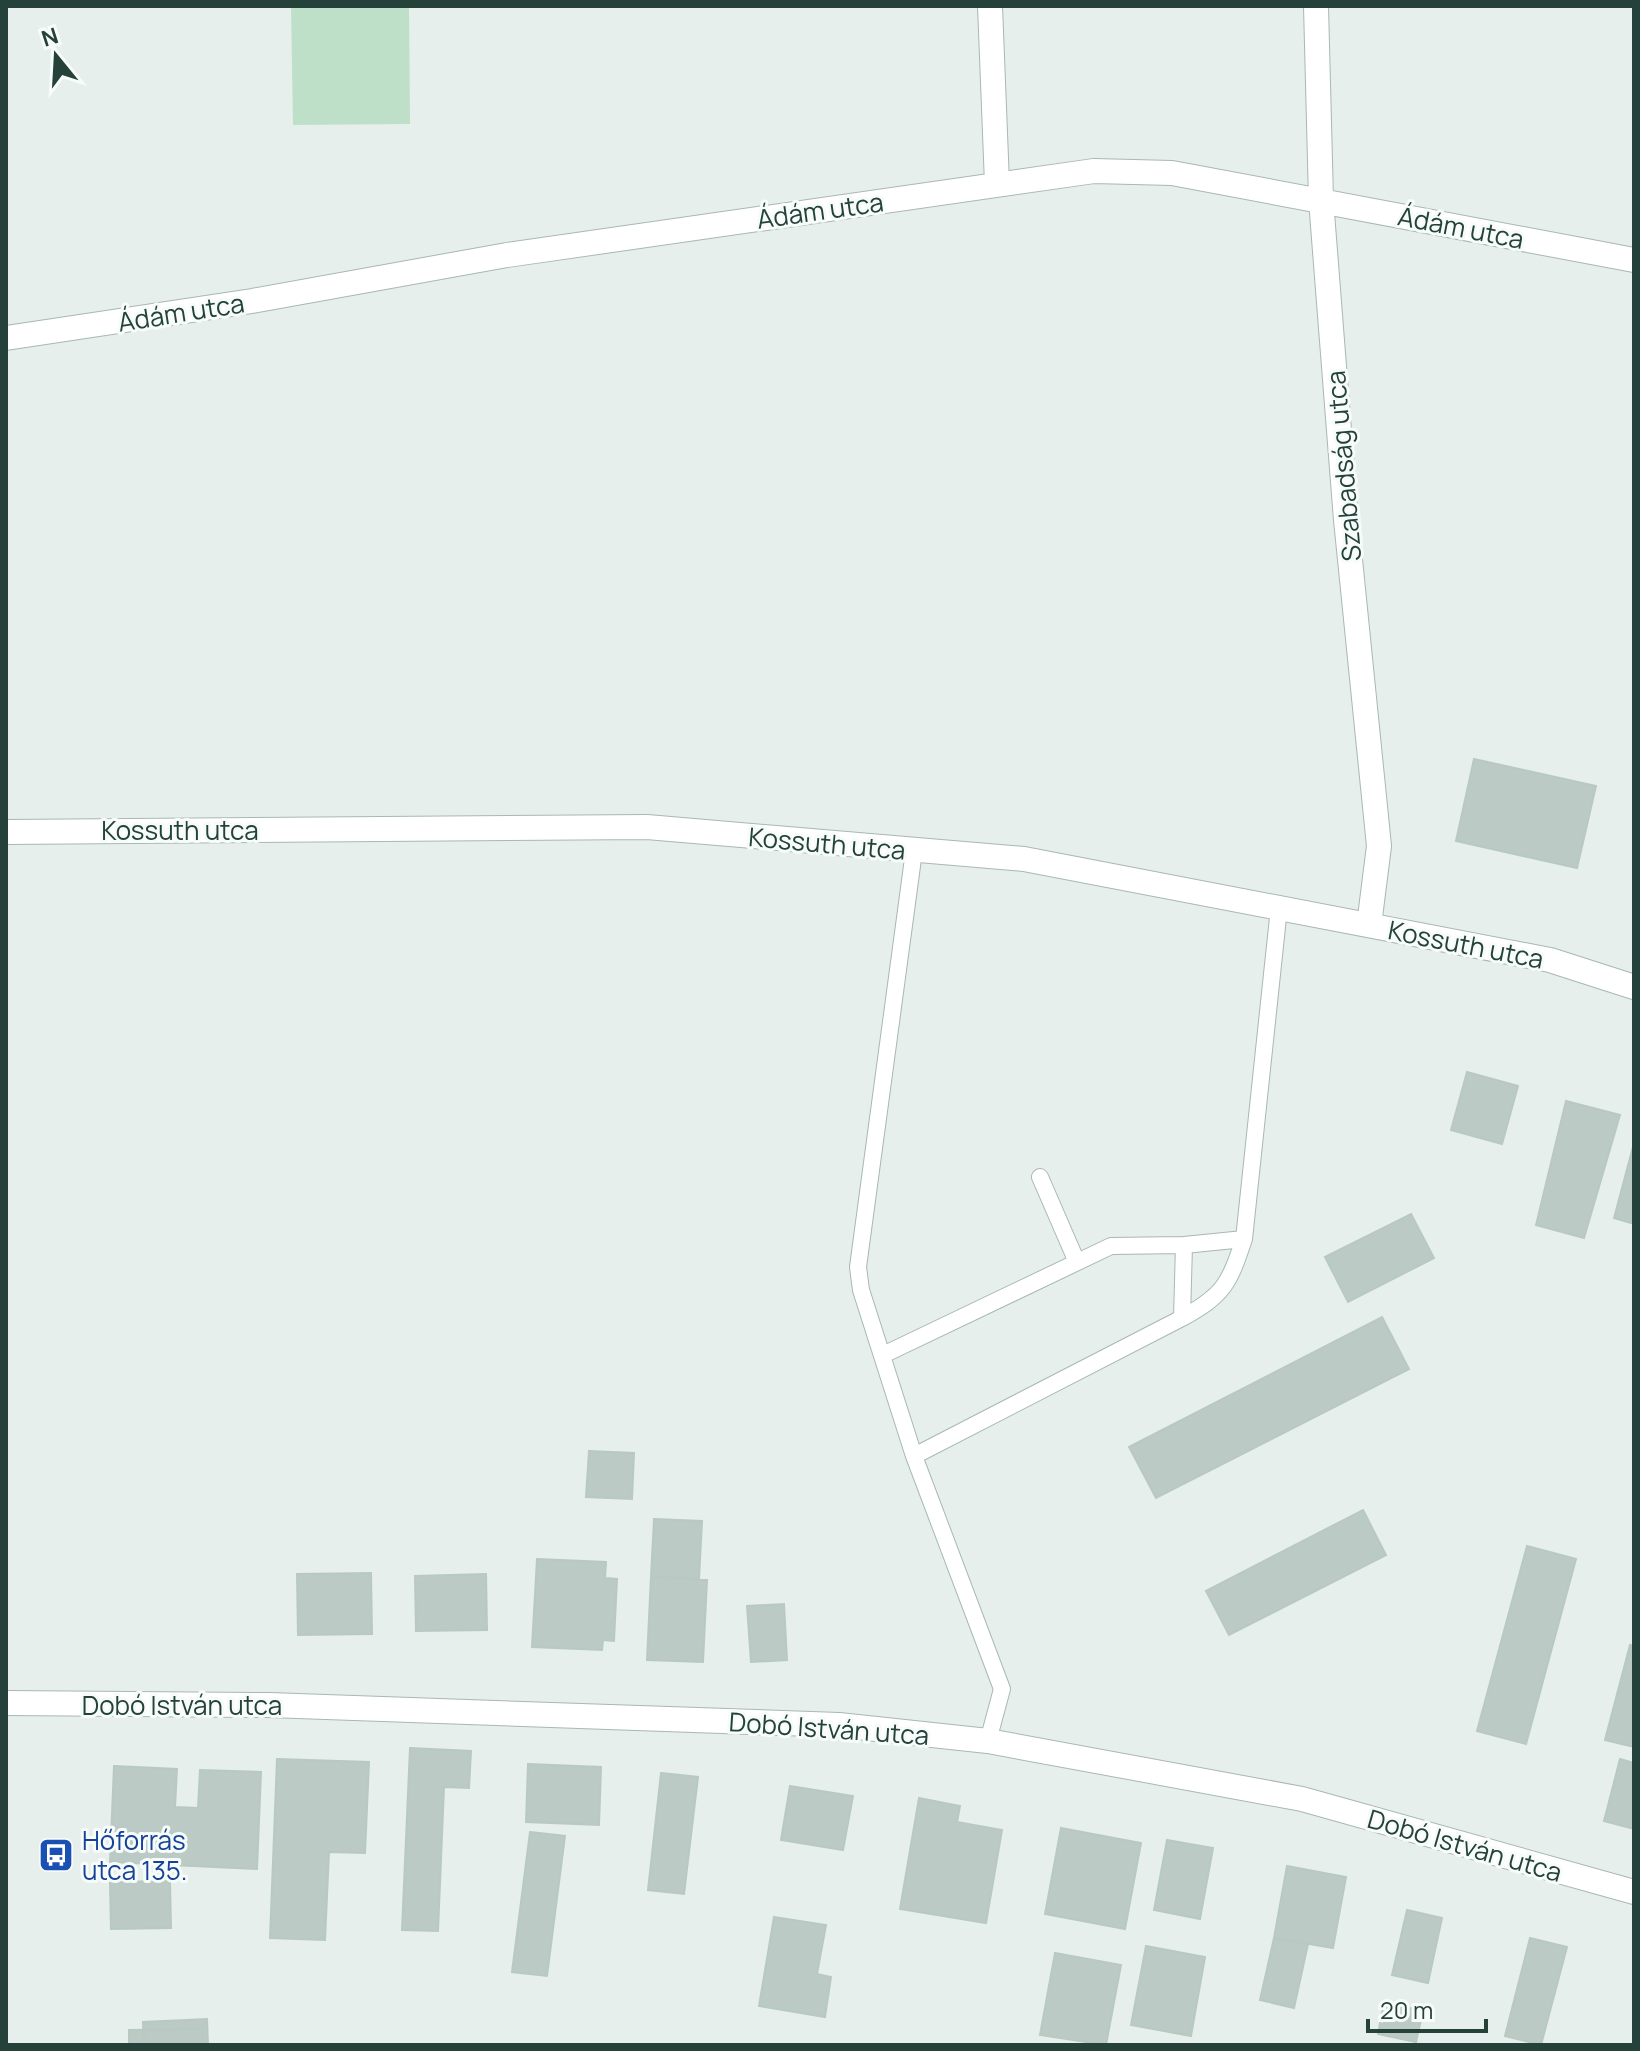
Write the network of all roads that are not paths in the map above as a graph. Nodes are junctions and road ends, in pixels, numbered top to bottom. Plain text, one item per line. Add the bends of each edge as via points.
1 (990, 6) edge
2 (1316, 6) edge
3 (997, 184) junction
4 (1321, 200) junction
5 (1634, 260) edge
6 (6, 338) edge
7 (6, 832) edge
8 (914, 851) junction
9 (1279, 908) junction
10 (1369, 925) junction
11 (1634, 987) edge
12 (1040, 1177) dead end
13 (1244, 1239) junction
14 (1184, 1245) junction
15 (1076, 1260) junction
16 (1182, 1318) junction
17 (883, 1355) junction
18 (914, 1456) junction
19 (6, 1703) edge
20 (988, 1741) junction
21 (1634, 1892) edge

1 - 3 street
2 - 4 street, Szabadság utca
3 - 4 street, Ádám utca via 1131,170
3 - 6 street, Ádám utca via 507,255
4 - 5 street, Ádám utca
4 - 10 street, Szabadság utca via 1379,846
7 - 8 street, Kossuth utca via 647,827
8 - 9 street, Kossuth utca via 1024,859
8 - 17 lane via 858,1267
9 - 10 street, Kossuth utca
9 - 13 lane
10 - 11 street, Kossuth utca via 1550,960
12 - 15 lane
13 - 14 lane
13 - 16 lane via 1225,1289
14 - 15 lane via 1111,1246
14 - 16 lane
15 - 17 lane
16 - 18 lane
17 - 18 lane
18 - 20 lane via 1002,1689
19 - 20 street, Dobó István utca via 269,1705 839,1725
20 - 21 street, Dobó István utca via 1302,1799

